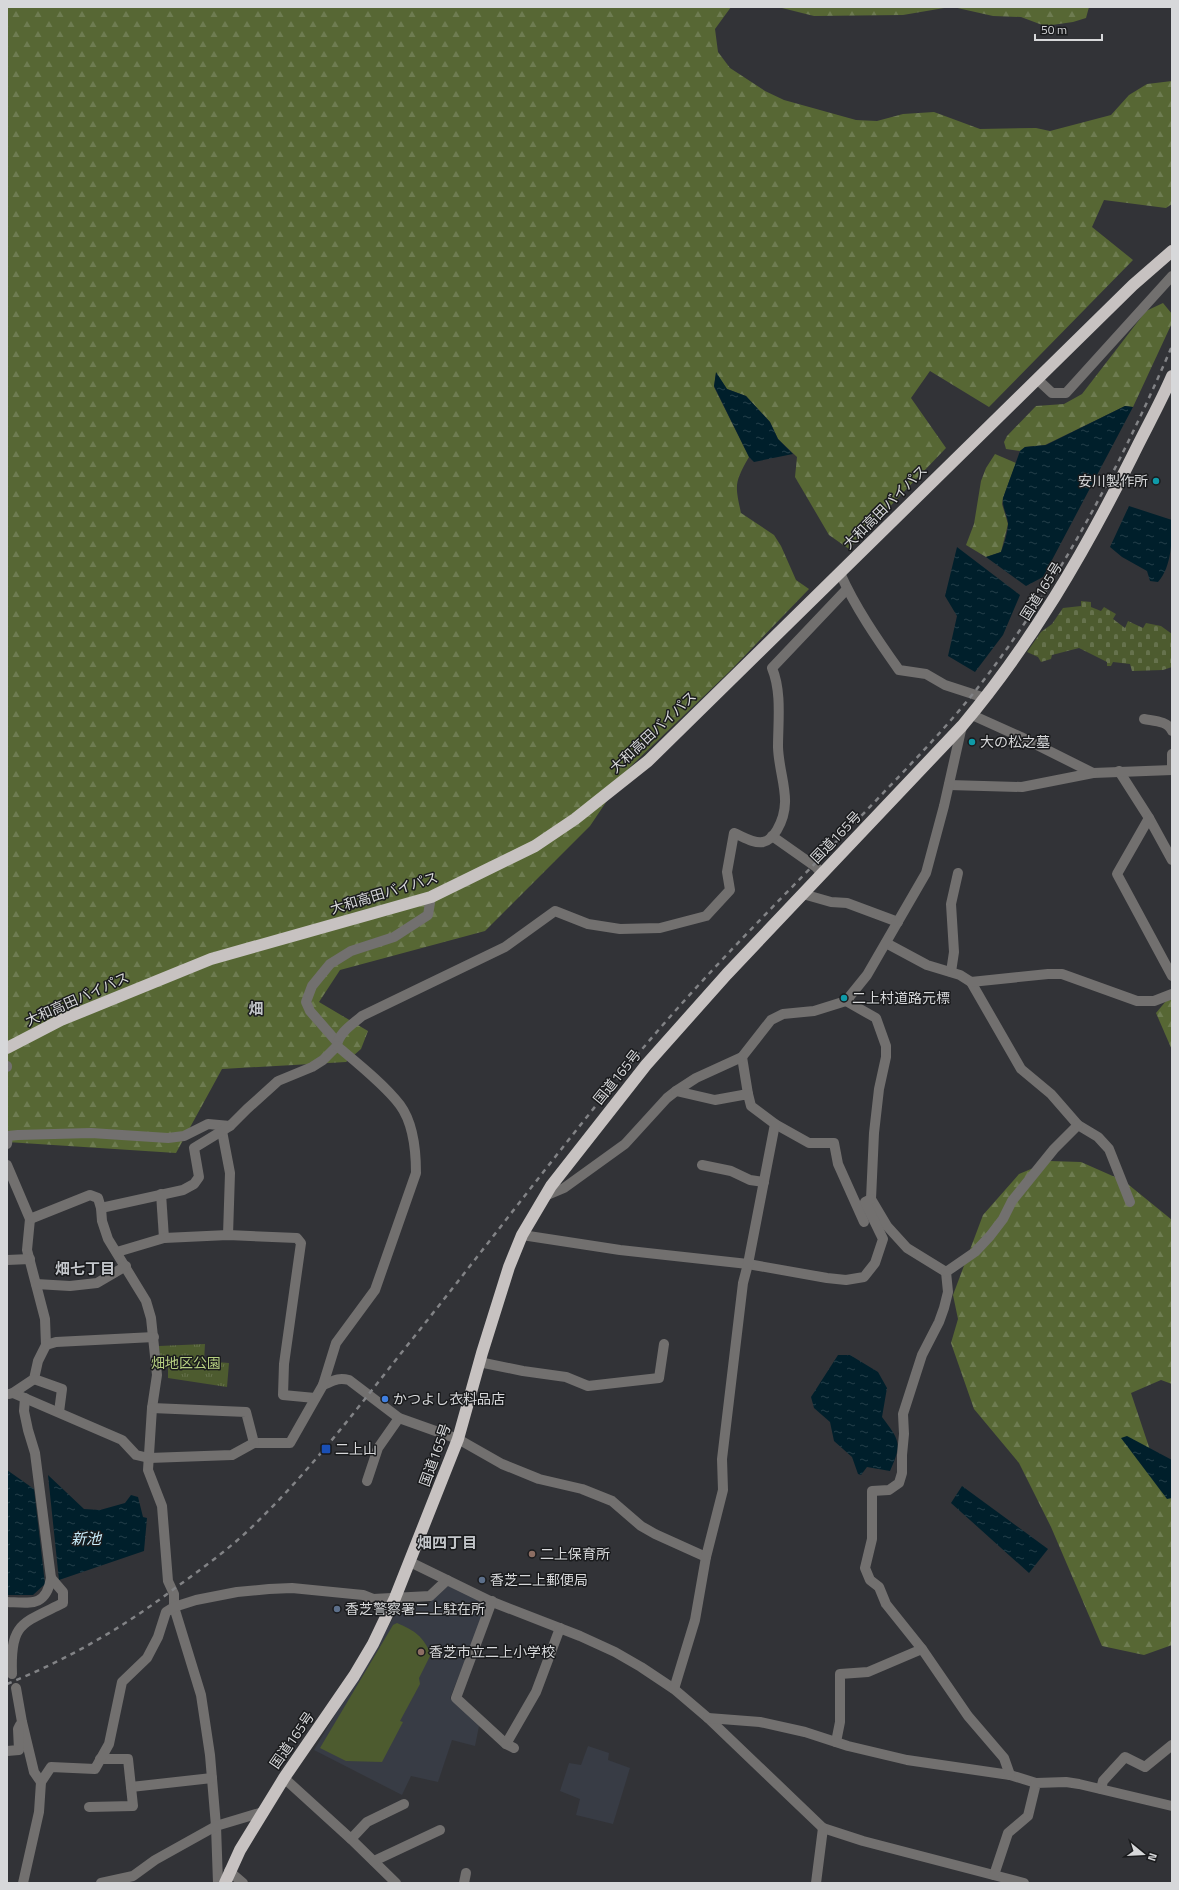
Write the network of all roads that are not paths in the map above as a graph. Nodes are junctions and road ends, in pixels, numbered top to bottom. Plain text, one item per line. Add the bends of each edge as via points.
1 (1172, 251) edge
2 (1172, 276) edge
3 (1172, 376) edge
4 (1037, 379) junction
5 (840, 573) junction
6 (847, 590) junction
7 (985, 698) junction
8 (972, 715) junction
9 (1144, 719) dead end
10 (962, 726) junction
11 (1172, 731) edge
12 (1172, 754) edge
13 (1172, 770) edge
14 (1119, 771) junction
15 (1094, 773) junction
16 (949, 785) junction
17 (1149, 818) junction
18 (772, 836) junction
19 (1172, 860) edge
20 (958, 873) dead end
21 (822, 874) junction
22 (803, 894) junction
23 (431, 897) junction
24 (898, 922) junction
25 (886, 943) junction
26 (952, 972) junction
27 (1172, 976) edge
28 (971, 982) junction
29 (1172, 994) edge
30 (846, 1001) junction
31 (337, 1044) junction
32 (7, 1048) edge
33 (742, 1057) junction
34 (676, 1091) junction
35 (748, 1094) junction
36 (775, 1124) junction
37 (1078, 1125) junction
38 (226, 1129) junction
39 (7, 1144) edge
40 (7, 1165) edge
41 (702, 1165) dead end
42 (764, 1182) junction
43 (161, 1194) junction
44 (545, 1196) junction
45 (871, 1199) junction
46 (1130, 1202) dead end
47 (101, 1208) junction
48 (30, 1219) junction
49 (864, 1222) dead end
50 (228, 1235) junction
51 (522, 1235) junction
52 (164, 1238) junction
53 (117, 1252) junction
54 (30, 1259) junction
55 (7, 1260) edge
56 (748, 1264) junction
57 (126, 1266) junction
58 (946, 1272) junction
59 (36, 1284) junction
60 (154, 1337) junction
61 (664, 1344) dead end
62 (46, 1345) junction
63 (479, 1362) junction
64 (34, 1379) junction
65 (323, 1385) junction
66 (12, 1391) edge
67 (25, 1398) junction
68 (315, 1398) junction
69 (152, 1408) junction
70 (58, 1412) junction
71 (399, 1418) junction
72 (458, 1439) junction
73 (254, 1443) junction
74 (149, 1458) junction
75 (367, 1481) dead end
76 (706, 1557) junction
77 (410, 1562) junction
78 (51, 1578) junction
79 (447, 1580) junction
80 (395, 1598) junction
81 (7, 1602) edge
82 (492, 1602) junction
83 (174, 1607) junction
84 (560, 1628) junction
85 (922, 1649) junction
86 (12, 1674) dead end
87 (16, 1688) dead end
88 (674, 1689) junction
89 (708, 1718) junction
90 (22, 1722) junction
91 (836, 1742) junction
92 (1172, 1745) edge
93 (7, 1751) edge
94 (100, 1759) junction
95 (1010, 1776) junction
96 (212, 1778) junction
97 (284, 1778) junction
98 (41, 1782) junction
99 (1036, 1783) junction
100 (131, 1787) junction
101 (1101, 1789) junction
102 (404, 1804) dead end
103 (1172, 1806) edge
104 (89, 1807) dead end
105 (263, 1812) junction
106 (216, 1826) junction
107 (823, 1828) junction
108 (440, 1830) dead end
109 (351, 1838) junction
110 (374, 1861) junction
111 (229, 1871) junction
112 (994, 1875) junction
113 (23, 1883) edge
114 (101, 1883) edge
115 (218, 1883) edge
116 (225, 1883) edge
117 (244, 1883) edge
118 (396, 1883) edge
119 (816, 1883) edge
120 (1024, 1883) edge

1 - 4 highway, 大和高田バイパス via 1133,285
2 - 4 street via 1066,393 1052,393
3 - 7 highway, 国道165号 via 1110,501 1062,587
4 - 5 highway, 大和高田バイパス
5 - 6 street
5 - 23 highway, 大和高田バイパス via 648,761 575,820 535,846
6 - 7 street via 899,670 926,674 945,684
6 - 18 street via 772,668 777,693 779,762 786,806 782,821
7 - 8 highway, 国道165号
8 - 10 highway, 国道165号
8 - 15 street
9 - 11 street via 1164,723 1170,726
10 - 16 street
10 - 21 highway, 国道165号
12 - 13 street
13 - 14 street
14 - 15 street
14 - 17 street
15 - 16 street via 1022,787
16 - 24 street via 926,873
17 - 19 street
17 - 27 street via 1117,874
18 - 21 street
18 - 31 street via 763,842 734,833 727,872 730,890 706,916 660,928 620,929 588,924 555,911 505,947 362,1016 345,1030
20 - 26 street via 951,904 954,952
21 - 22 highway, 国道165号
22 - 24 street via 831,902 847,903
22 - 44 highway, 国道165号 via 646,1065 557,1176
23 - 31 street via 428,915 394,937 351,951 330,964 312,986 306,1002
23 - 32 highway, 大和高田バイパス via 211,959 61,1020
24 - 25 street
25 - 26 street via 927,965
25 - 30 street via 867,975
26 - 28 street
28 - 29 street via 1062,974 1137,1001 1154,1001
28 - 37 street via 1021,1069 1051,1094
30 - 33 street via 814,1011 777,1015
30 - 45 street via 876,1018 886,1046 874,1133
31 - 38 street via 323,1060 312,1067 278,1081
31 - 65 street via 400,1105 409,1124 416,1154 416,1173 375,1290 336,1343
33 - 34 street via 696,1078
33 - 35 street
34 - 35 street via 715,1100
34 - 44 street via 666,1098 624,1144 564,1188
35 - 36 street via 751,1106
36 - 42 street
36 - 49 street via 809,1143 834,1143 838,1164
37 - 46 street via 1098,1137 1109,1149
37 - 58 street via 1054,1149 1012,1201 990,1236 975,1252
38 - 39 street via 208,1124 184,1136 168,1138 91,1133 18,1135 8,1136
38 - 43 street via 194,1148 199,1177 194,1184 183,1190
38 - 50 street via 230,1173
40 - 48 street
41 - 42 street
42 - 56 street
43 - 47 street
43 - 52 street
44 - 51 highway, 国道165号
45 - 56 street via 865,1202 883,1239 876,1263 864,1277 846,1280 827,1278
45 - 58 street via 906,1248
47 - 48 street via 98,1198 90,1195
47 - 53 street via 108,1239
48 - 54 street via 27,1250
50 - 52 street
50 - 68 street via 297,1238 300,1243 284,1364 283,1395
51 - 56 street via 620,1250
51 - 63 highway, 国道165号 via 509,1267
52 - 53 street
53 - 57 street
54 - 55 street
54 - 59 street
56 - 76 street via 743,1282 730,1386 722,1459 723,1490
57 - 59 street via 97,1283 70,1286
57 - 60 street via 146,1301
58 - 85 street via 948,1292 944,1308 922,1355 903,1414 902,1473 899,1483 889,1490 872,1491 872,1539 865,1568 870,1580 879,1587 886,1604
59 - 62 street via 45,1319
60 - 62 street via 56,1342
60 - 69 street via 157,1375
61 - 63 street via 659,1378 588,1386 566,1377
62 - 64 street via 38,1361
63 - 72 highway, 国道165号
64 - 66 street
64 - 70 street via 62,1389
65 - 68 street
65 - 71 street via 334,1379 349,1380
66 - 67 street
67 - 70 street
67 - 78 street via 24,1411 35,1453
68 - 73 street via 290,1443
69 - 73 street via 246,1412
69 - 74 street
70 - 74 street via 122,1440 136,1455
71 - 72 street
71 - 75 street via 378,1448
72 - 76 street via 502,1464 539,1479 582,1489 612,1501 641,1526
72 - 77 highway, 国道165号
73 - 74 street via 232,1455
74 - 83 street via 148,1470 162,1506 168,1581 174,1594
76 - 88 street via 695,1620
77 - 79 street
77 - 80 highway, 国道165号
78 - 81 street via 48,1590 39,1601
78 - 86 street via 63,1592 63,1603 30,1620 17,1630 11,1652
79 - 80 street via 430,1596
79 - 82 street
80 - 83 street via 373,1598 292,1588 237,1592
80 - 97 highway, 国道165号 via 354,1676
82 - 84 street
82 - 84 street via 456,1698 510,1746 536,1692
83 - 94 street via 166,1612 158,1637 147,1658 122,1682 108,1744
83 - 96 street via 201,1694
84 - 88 street via 615,1652
85 - 91 street via 868,1672 840,1674 840,1722
85 - 95 street via 968,1716 1004,1758
87 - 90 street
88 - 89 street
89 - 91 street via 760,1722
89 - 107 street
90 - 93 street via 18,1730 18,1750
90 - 98 street via 34,1772
91 - 95 street via 907,1760
92 - 101 street via 1145,1767 1125,1757 1103,1781
94 - 98 street via 95,1769 51,1767
94 - 100 street via 128,1759
95 - 99 street
96 - 100 street
96 - 106 street
97 - 105 highway, 国道165号
97 - 109 street
98 - 113 street via 39,1812
99 - 101 street via 1066,1782
99 - 112 street via 1028,1816 1008,1833
100 - 104 street via 133,1806
101 - 103 street
102 - 109 street via 367,1822
105 - 106 street
105 - 111 highway, 国道165号
106 - 114 street via 155,1860 133,1876
106 - 115 street
107 - 112 street
107 - 119 street
108 - 110 street
109 - 110 street
110 - 118 street
111 - 116 highway, 国道165号
111 - 117 street
112 - 120 street

